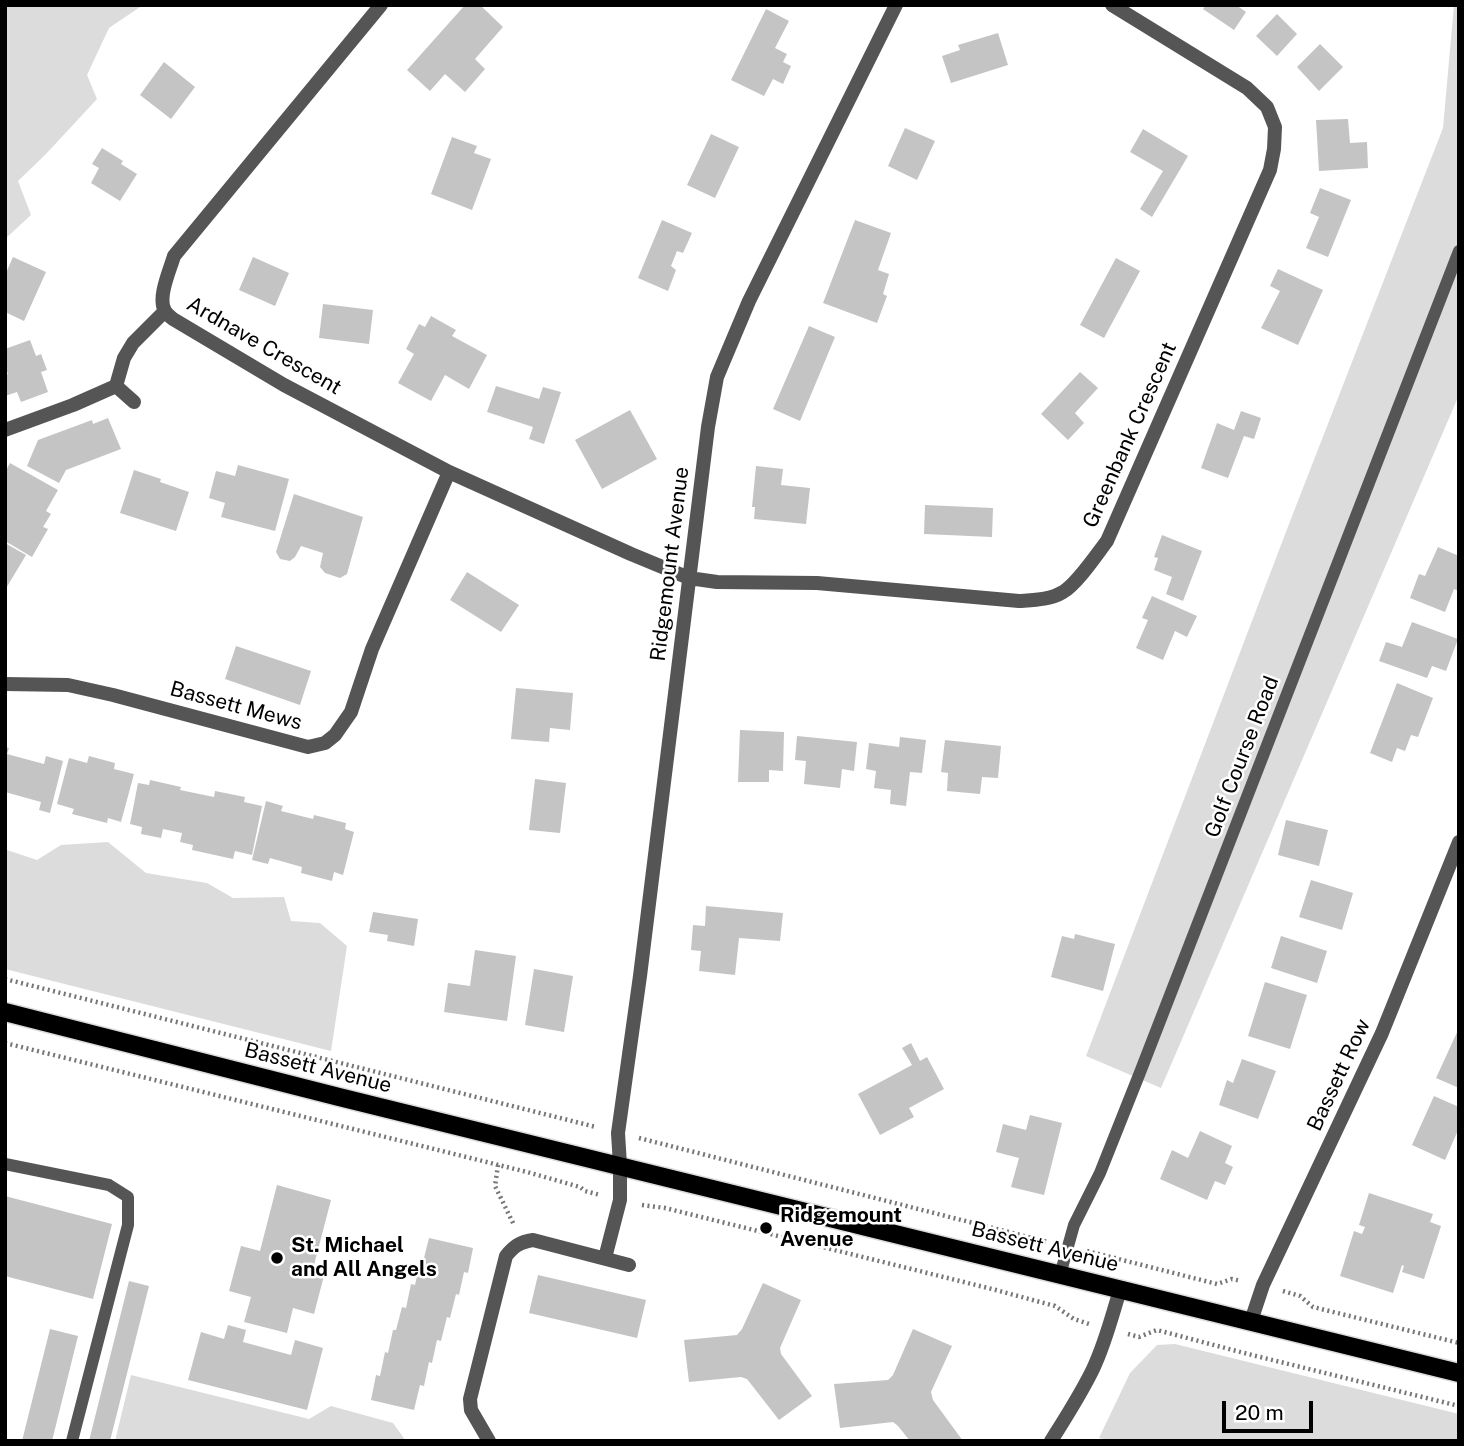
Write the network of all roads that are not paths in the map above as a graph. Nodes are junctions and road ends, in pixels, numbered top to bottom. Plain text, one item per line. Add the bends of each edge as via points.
1 (381, 5) edge
2 (896, 5) edge
3 (1112, 5) edge
4 (1459, 251) edge
5 (165, 311) junction
6 (116, 386) junction
7 (134, 402) dead end
8 (5, 430) edge
9 (449, 472) junction
10 (689, 578) junction
11 (5, 684) edge
12 (1459, 842) edge
13 (5, 1012) edge
14 (5, 1164) edge
15 (620, 1165) junction
16 (605, 1258) junction
17 (628, 1265) dead end
18 (1060, 1275) junction
19 (1120, 1290) junction
20 (1251, 1321) junction
21 (1459, 1373) edge
22 (72, 1441) edge
23 (489, 1441) edge
24 (1051, 1441) edge

1 - 5 street, Ardnave Crescent via 174,256 162,299
2 - 10 street, Ridgemount Avenue via 749,300 717,377
3 - 10 street, Greenbank Crescent via 1247,88 1267,107 1275,127 1270,170 1107,541 1088,567 1065,592 1019,601 817,583
4 - 18 lane, Golf Course Road via 1139,1075 1074,1225
5 - 6 street via 133,342
5 - 9 street, Ardnave Crescent via 284,385
6 - 7 street
6 - 8 street
9 - 10 street, Ardnave Crescent
9 - 11 street, Bassett Mews via 372,649 351,712 325,743 308,747 68,685
10 - 15 street, Ridgemount Avenue via 618,1133
12 - 20 street, Bassett Row via 1382,1033 1263,1285
13 - 15 main road, Bassett Avenue
14 - 22 lane via 109,1185 128,1197 128,1225
15 - 16 street via 620,1200
15 - 18 main road, Bassett Avenue
16 - 17 street
16 - 23 street via 533,1240 514,1247 506,1256 470,1399 471,1410
18 - 19 main road, Bassett Avenue
19 - 20 main road, Bassett Avenue
19 - 24 street via 1094,1367
20 - 21 main road, Bassett Avenue

